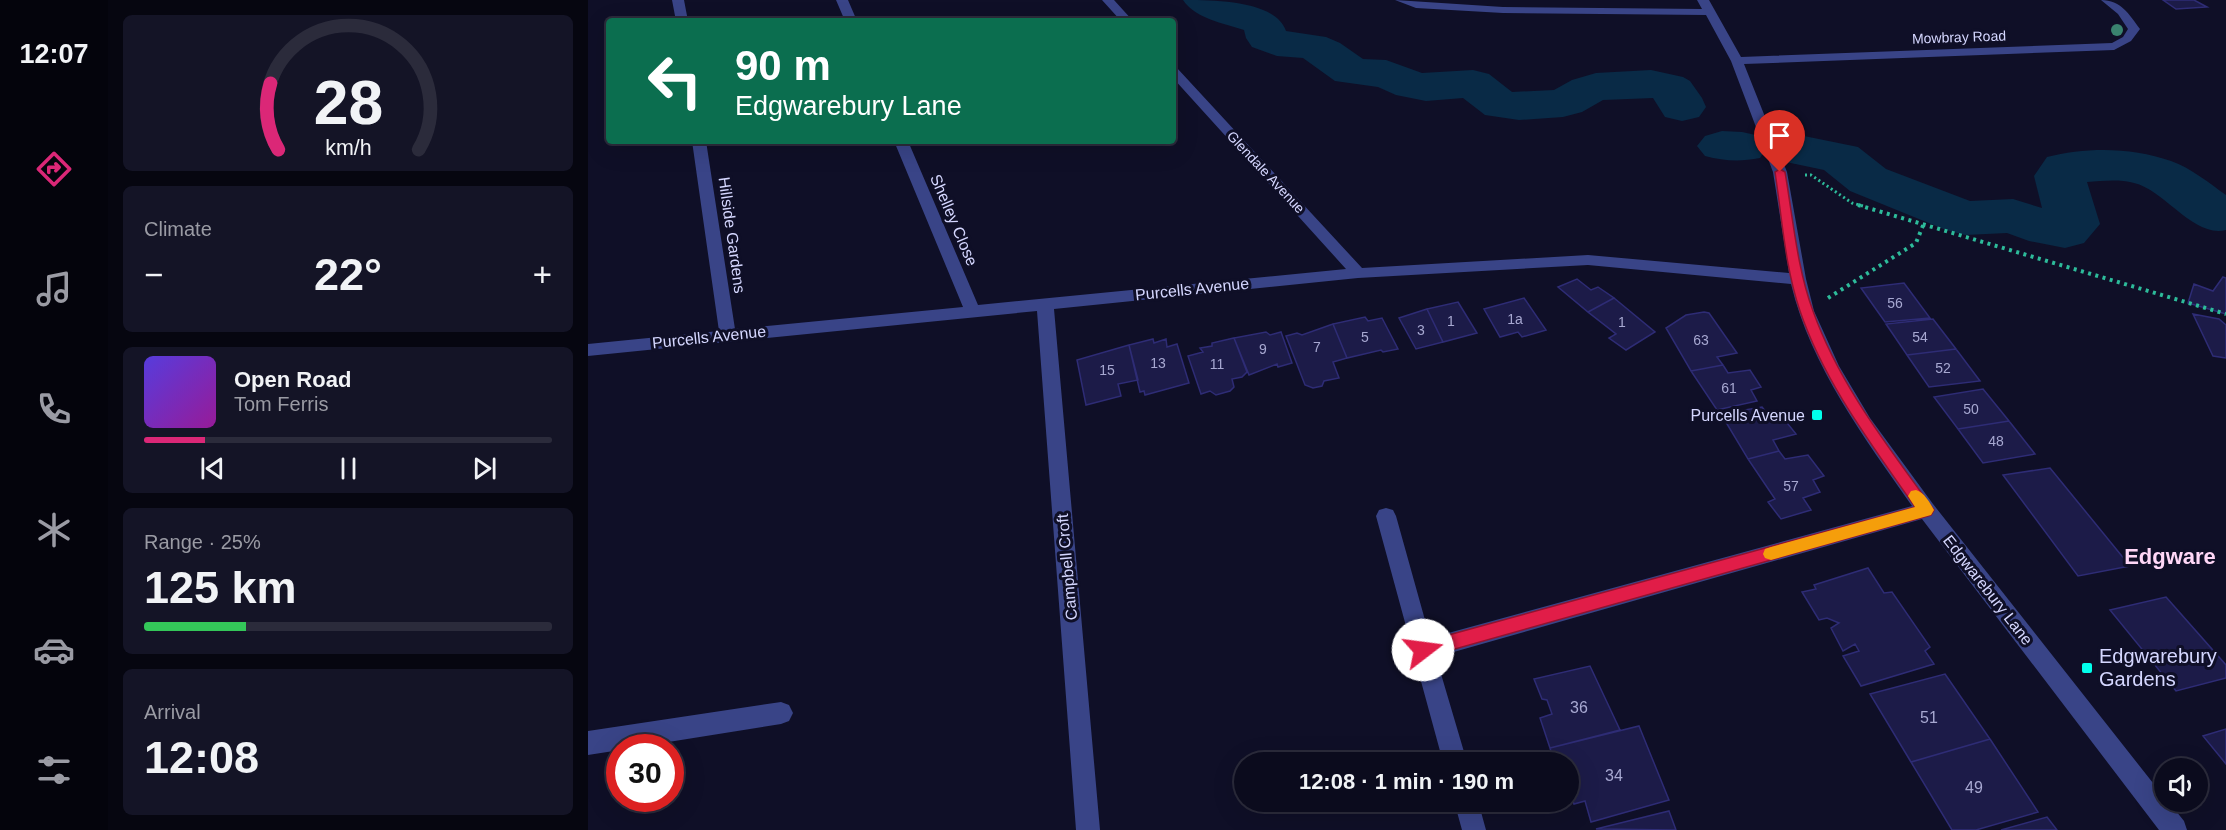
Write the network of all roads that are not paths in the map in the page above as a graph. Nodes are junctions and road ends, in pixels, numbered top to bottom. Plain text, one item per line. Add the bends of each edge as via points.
1 (678, 0) edge
2 (842, 0) edge
3 (1108, 0) edge
4 (1401, 0) edge
5 (2107, 0) edge
6 (1706, 6) edge
7 (681, 18) edge
8 (850, 18) edge
9 (1124, 18) edge
10 (1737, 61) junction
11 (1176, 74) edge
12 (699, 144) edge
13 (902, 144) edge
14 (1358, 273) junction
15 (1798, 279) junction
16 (1045, 304) junction
17 (974, 312) junction
18 (728, 335) junction
19 (588, 350) edge
20 (1926, 510) junction
21 (1386, 516) dead end
22 (1423, 650) junction
23 (781, 714) dead end
24 (588, 743) edge
25 (1452, 752) edge
26 (1469, 812) edge
27 (1089, 830) edge
28 (1474, 830) edge
29 (2175, 830) edge

1 - 7 street
2 - 8 street
3 - 9 street
4 - 6 street via 1416,5 1503,10
5 - 10 street, Mowbray Road via 2134,29 2127,39 2114,46
6 - 10 street, Edgwarebury Lane
10 - 15 street, Edgwarebury Lane via 1780,172
11 - 14 street, Glendale Avenue
12 - 18 street, Hillside Gardens
13 - 17 street, Shelley Close
14 - 15 street, Purcells Avenue via 1588,260
14 - 16 street, Purcells Avenue
15 - 20 street, Edgwarebury Lane via 1806,311 1831,367 1864,423
16 - 17 street, Purcells Avenue
16 - 27 street, Campbell Croft
17 - 18 street, Purcells Avenue
18 - 19 street, Purcells Avenue
20 - 22 street
20 - 29 street, Edgwarebury Lane
21 - 22 street
22 - 25 street
23 - 24 street
26 - 28 street

